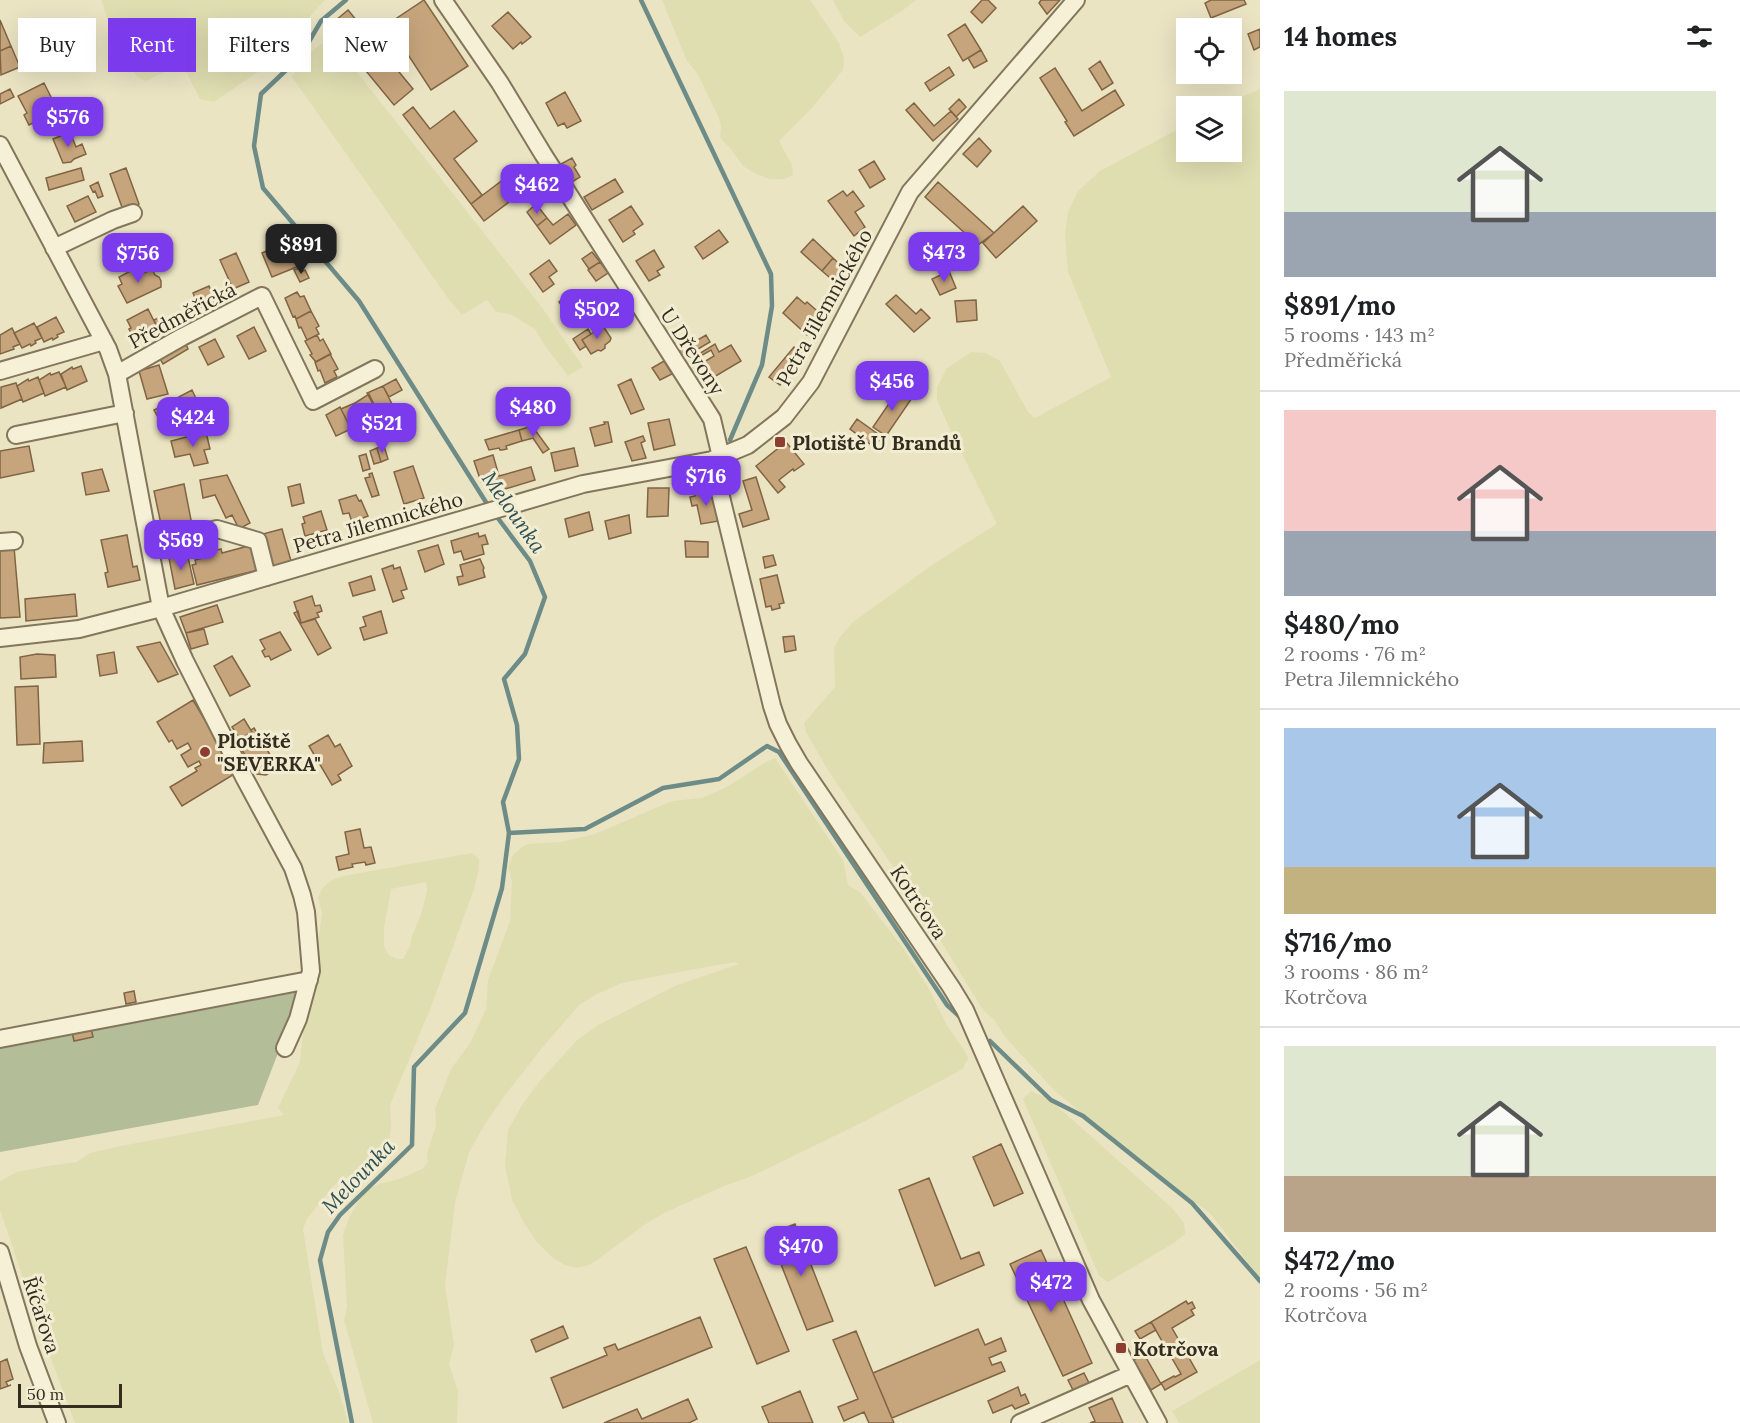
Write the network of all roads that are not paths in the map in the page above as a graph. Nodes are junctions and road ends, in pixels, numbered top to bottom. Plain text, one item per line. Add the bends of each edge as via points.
1 (443, 0) edge
2 (1076, 0) edge
3 (1, 149) edge
4 (133, 213) dead end
5 (54, 248) junction
6 (104, 341) junction
7 (375, 369) dead end
8 (0, 371) edge
9 (117, 374) junction
10 (125, 413) junction
11 (16, 435) dead end
12 (716, 458) junction
13 (196, 534) dead end
14 (267, 577) junction
15 (161, 608) junction
16 (0, 638) edge
17 (309, 980) junction
18 (0, 1039) edge
19 (285, 1048) dead end
20 (0, 1252) edge
21 (1131, 1374) junction
22 (57, 1423) edge
23 (1020, 1423) edge
24 (1158, 1423) edge

1 - 12 street, U Dřevony via 500,83 712,419
2 - 12 street, Petra Jilemnického via 910,192 798,400 784,417 748,445
3 - 5 street, Předměřická
4 - 5 street
5 - 6 street, Předměřická
6 - 8 street
6 - 9 street, Předměřická
7 - 9 street, Předměřická via 313,401 262,296
9 - 10 street, Předměřická
10 - 11 street
10 - 15 street, Předměřická
12 - 14 street, Petra Jilemnického via 583,484
12 - 21 street, Kotrčova via 778,724 799,763 965,1010 1092,1300
13 - 14 street via 217,529 258,541
14 - 15 street, Petra Jilemnického
15 - 16 street, Petra Jilemnického via 79,629
15 - 17 street, Předměřická via 293,868 306,912
17 - 18 street
17 - 19 street, Předměřická
20 - 22 street, Říčařova via 28,1346
21 - 23 street
21 - 24 street, Kotrčova

